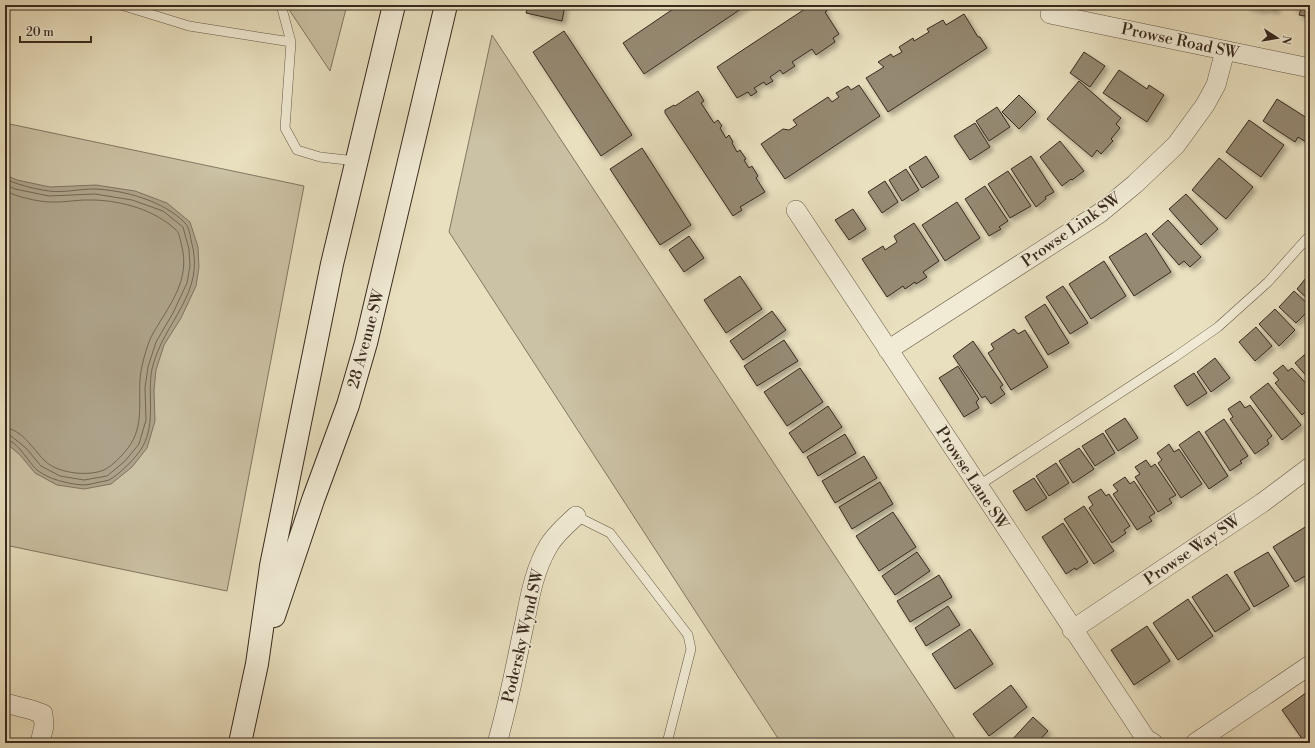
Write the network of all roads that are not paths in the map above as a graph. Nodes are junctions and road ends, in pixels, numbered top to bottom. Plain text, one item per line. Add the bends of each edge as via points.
1 (122, 5) edge
2 (281, 5) edge
3 (394, 5) edge
4 (446, 5) edge
5 (1050, 14) dead end
6 (291, 42) junction
7 (1225, 50) junction
8 (1310, 68) edge
9 (356, 162) junction
10 (796, 210) dead end
11 (1310, 235) edge
12 (888, 350) junction
13 (1310, 467) edge
14 (978, 486) junction
15 (576, 516) joint
16 (1072, 630) junction
17 (258, 664) junction
18 (1310, 665) edge
19 (5, 703) edge
20 (40, 743) edge
21 (240, 743) edge
22 (497, 743) edge
23 (667, 743) edge
24 (1153, 743) edge
25 (1195, 743) edge

1 - 6 lane via 189,26
2 - 6 lane
3 - 9 main road, 28 Avenue SW
4 - 17 main road, 28 Avenue SW via 368,335 350,399
5 - 7 street, Prowse Road SW
6 - 9 lane via 285,128 297,150 320,157
7 - 8 street, Prowse Road SW
7 - 12 street, Prowse Link SW via 1216,85 1205,105 1176,145 1135,184 1100,213
9 - 17 main road, 28 Avenue SW via 332,264 271,566
10 - 12 street, Prowse Lane SW
11 - 14 lane via 1268,282 1218,327
12 - 14 street, Prowse Lane SW
13 - 16 street, Prowse Way SW
14 - 16 street, Prowse Lane SW
15 - 22 street, Podersky Wynd SW via 559,531 538,566
15 - 23 lane via 610,533 688,635 691,649
16 - 24 street, Prowse Lane SW via 1146,739
17 - 21 main road, 28 Avenue SW
18 - 25 street
19 - 20 street via 43,714 44,726

